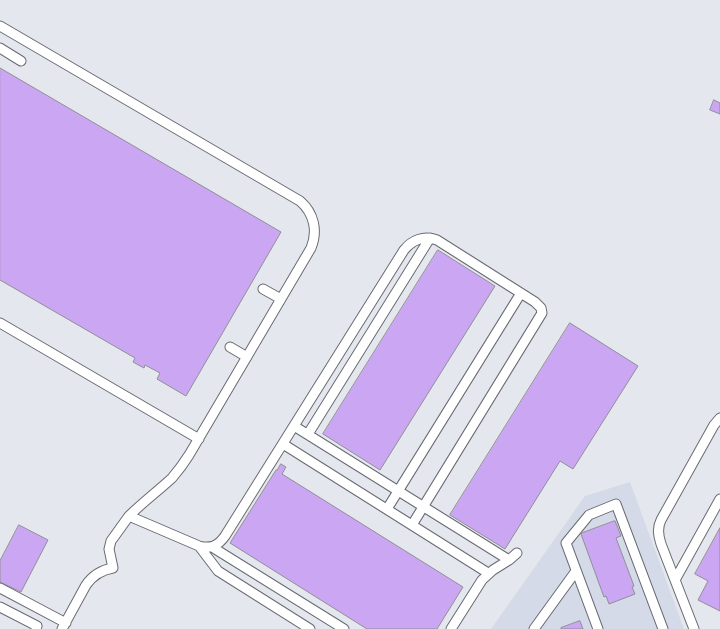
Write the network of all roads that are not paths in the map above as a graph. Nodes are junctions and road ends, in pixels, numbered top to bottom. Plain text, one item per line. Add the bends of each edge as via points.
1 (0, 26) edge
2 (0, 48) edge
3 (22, 61) dead end
4 (430, 238) junction
5 (263, 289) dead end
6 (521, 293) junction
7 (281, 299) junction
8 (0, 323) edge
9 (230, 346) dead end
10 (247, 356) junction
11 (720, 418) edge
12 (294, 426) junction
13 (308, 434) junction
14 (199, 439) junction
15 (283, 444) junction
16 (398, 491) junction
17 (720, 499) edge
18 (424, 507) junction
19 (387, 510) junction
20 (129, 516) junction
21 (412, 526) junction
22 (198, 546) junction
23 (212, 547) junction
24 (517, 553) dead end
25 (509, 560) junction
26 (576, 571) junction
27 (488, 573) junction
28 (675, 580) junction
29 (0, 588) edge
30 (0, 607) edge
31 (312, 609) junction
32 (64, 626) edge
33 (306, 627) edge
34 (36, 629) edge
35 (344, 629) edge
36 (451, 629) edge
37 (534, 629) edge
38 (598, 629) edge
39 (663, 629) edge
40 (694, 629) edge

1 - 7 street via 304,205 314,225 313,242
2 - 3 street
4 - 6 street
4 - 12 street via 417,239 404,250
4 - 13 street
5 - 7 street
6 - 16 street
6 - 18 street via 540,306 542,315
7 - 10 street
8 - 14 street
9 - 10 street
10 - 14 street
11 - 28 street via 659,524 659,538
12 - 13 street
12 - 15 street
13 - 16 street
14 - 20 street via 178,471
15 - 19 street
15 - 23 street via 225,536
16 - 18 street
16 - 19 street
17 - 28 street
18 - 21 street
18 - 25 street
19 - 21 street
20 - 22 street
20 - 32 street via 111,541 109,549 113,568 99,572 89,580
21 - 27 street
22 - 23 street
22 - 33 street via 218,571
23 - 31 street
24 - 25 street
25 - 27 street
26 - 37 street
26 - 38 street
26 - 39 street via 566,543 589,515 616,504
27 - 36 street
28 - 40 street
29 - 32 street
30 - 34 street via 37,626
31 - 33 street
31 - 35 street

